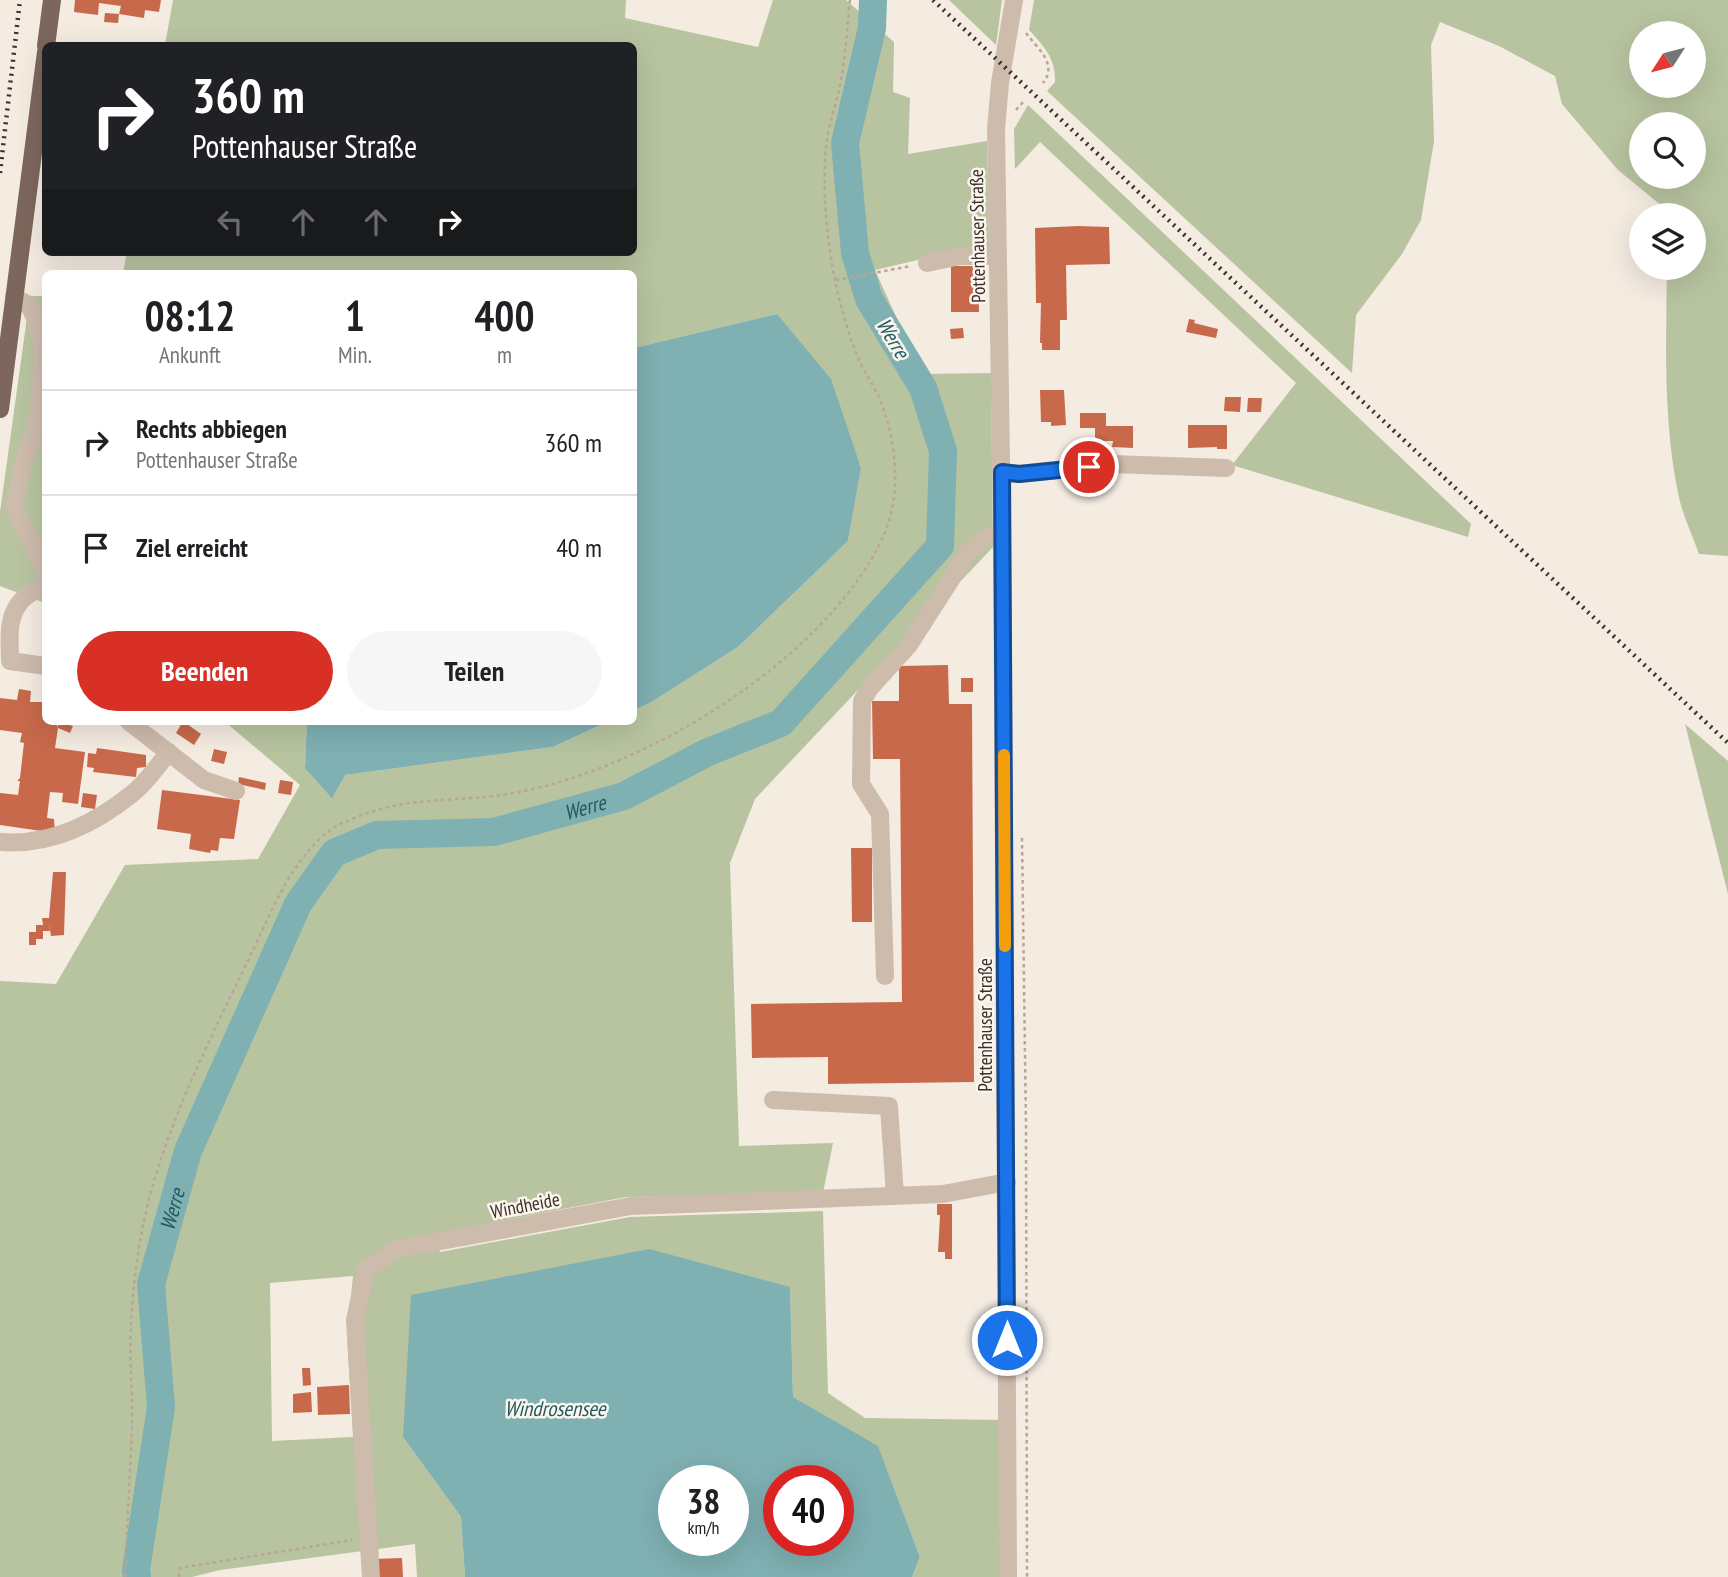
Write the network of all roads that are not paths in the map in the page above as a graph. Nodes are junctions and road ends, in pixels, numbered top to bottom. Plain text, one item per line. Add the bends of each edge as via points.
1 (52, 0) edge
2 (1014, 0) edge
3 (47, 42) edge
4 (42, 83) edge
5 (998, 256) junction
6 (927, 263) road end
7 (14, 297) junction
8 (42, 344) edge
9 (42, 372) edge
10 (0, 409) edge
11 (1226, 468) dead end
12 (1002, 472) junction
13 (1002, 530) junction
14 (42, 563) edge
15 (42, 587) edge
16 (42, 665) edge
17 (133, 725) edge
18 (169, 752) junction
19 (236, 791) dead end
20 (0, 842) edge
21 (885, 976) dead end
22 (773, 1100) dead end
23 (1007, 1182) junction
24 (895, 1196) junction
25 (371, 1577) edge
26 (1008, 1577) edge

1 - 3 main road
2 - 5 street, Pottenhauser Straße via 996,129
4 - 7 main road
5 - 6 street via 960,256
5 - 12 street, Pottenhauser Straße
7 - 8 street via 29,306
7 - 10 main road
9 - 14 street via 37,423 14,507
11 - 12 street via 1112,464
12 - 13 street, Pottenhauser Straße
13 - 21 street via 968,553 909,645 862,701 861,784 880,814
13 - 23 street, Pottenhauser Straße
15 - 16 street via 23,598 10,618 10,661
17 - 18 street
18 - 19 street via 204,780
18 - 20 street via 135,792 80,829 54,838
22 - 24 street via 889,1106
23 - 24 street, Windheide via 943,1195
23 - 26 street, Pottenhauser Straße
24 - 25 street, Windheide via 631,1206 397,1249 366,1270 355,1320

